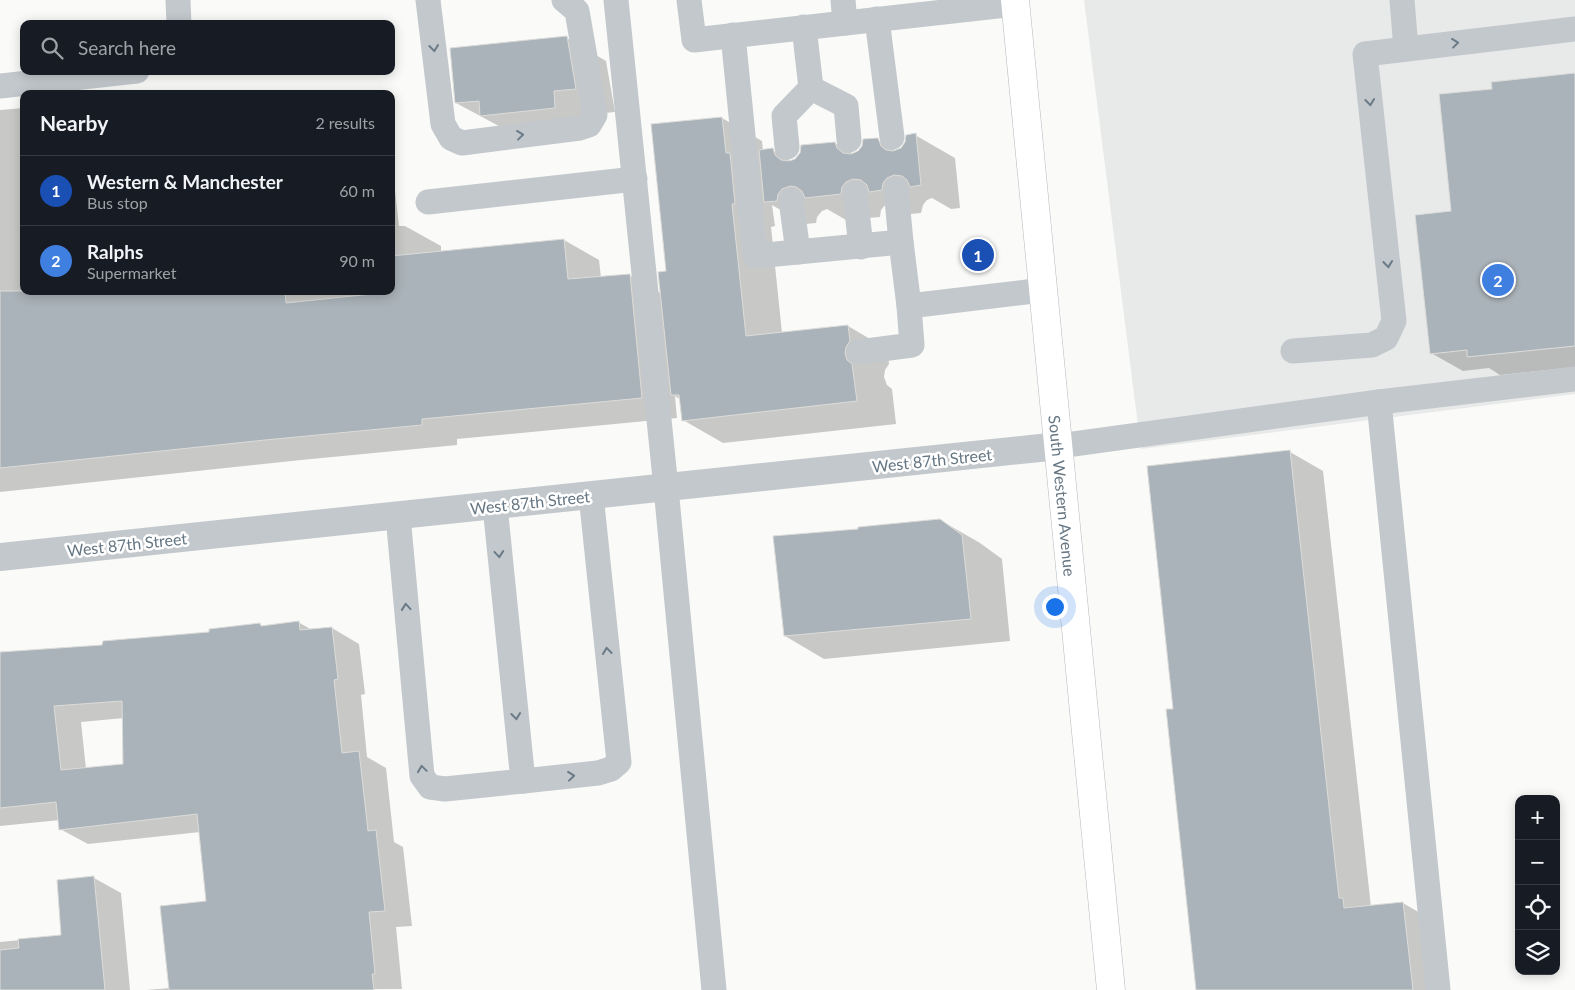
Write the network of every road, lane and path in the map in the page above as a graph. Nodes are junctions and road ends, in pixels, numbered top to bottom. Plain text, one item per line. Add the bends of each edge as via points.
1 (178, 0) edge
2 (428, 0) edge
3 (616, 0) edge
4 (689, 0) edge
5 (1402, 0) edge
6 (1015, 2) edge
7 (570, 6) edge
8 (844, 12) edge
9 (877, 19) junction
10 (179, 20) edge
11 (804, 27) junction
12 (1575, 28) edge
13 (733, 36) junction
14 (1406, 49) junction
15 (100, 75) edge
16 (0, 86) edge
17 (811, 88) junction
18 (892, 137) dead end
19 (849, 140) dead end
20 (787, 147) dead end
21 (634, 180) junction
22 (896, 189) dead end
23 (855, 193) dead end
24 (791, 200) dead end
25 (428, 202) dead end
26 (901, 242) junction
27 (861, 247) junction
28 (798, 252) junction
29 (1044, 290) junction
30 (909, 306) junction
31 (1293, 351) dead end
32 (859, 352) dead end
33 (1575, 379) edge
34 (1378, 402) junction
35 (1059, 446) junction
36 (666, 488) junction
37 (591, 496) junction
38 (495, 506) junction
39 (398, 516) junction
40 (0, 557) edge
41 (523, 781) junction
42 (714, 990) edge
43 (1111, 990) edge
44 (1438, 990) edge

1 - 10 lane
2 -> 7 lane via 443,124 451,138 462,142 589,125 594,116
3 - 21 lane
4 - 13 lane via 694,40
5 - 14 lane
6 - 9 lane
6 - 29 main road, South Western Avenue
8 - 9 lane
8 - 11 lane
9 - 18 lane
11 - 13 lane
11 - 17 lane
14 -> 12 lane
13 - 28 lane via 754,256
14 -> 31 lane via 1365,54 1394,321 1386,338 1372,344
15 - 16 lane
17 - 19 lane via 846,106
17 - 20 lane via 784,116
21 - 25 lane
21 - 36 lane
22 - 26 lane
23 - 27 lane
24 - 28 lane
26 - 27 lane
26 - 30 lane
27 - 28 lane
29 - 30 lane
29 - 35 main road, South Western Avenue
30 - 32 lane via 912,345
33 - 34 lane
34 - 35 lane
34 - 44 lane
35 - 36 street, West 87th Street
35 - 43 main road, South Western Avenue
36 - 37 street, West 87th Street
36 - 42 lane
37 - 38 street, West 87th Street
41 -> 37 lane via 598,773 619,762
38 - 39 street, West 87th Street
38 -> 41 lane
39 - 40 street, West 87th Street
41 -> 39 lane via 445,789 430,787 422,776

